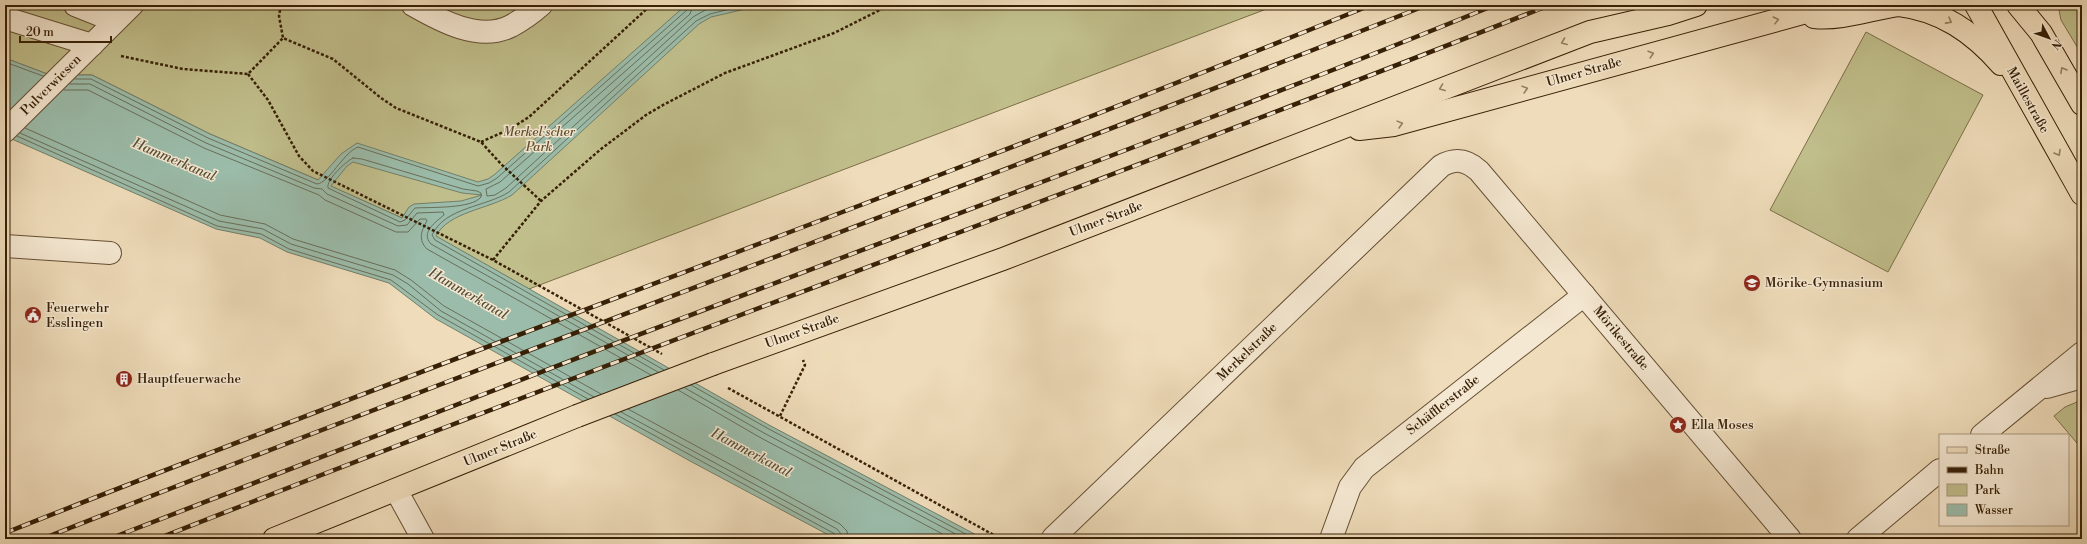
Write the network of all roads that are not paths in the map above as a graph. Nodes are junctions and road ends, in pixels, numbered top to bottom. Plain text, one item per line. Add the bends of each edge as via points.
1 (75, 5) edge
2 (132, 5) edge
3 (413, 5) edge
4 (541, 5) edge
5 (1646, 5) edge
6 (1696, 5) edge
7 (1832, 5) edge
8 (1898, 5) edge
9 (1976, 5) edge
10 (2018, 5) edge
11 (2036, 5) edge
12 (1799, 15) junction
13 (5, 18) edge
14 (115, 21) junction
15 (1590, 32) junction
16 (2041, 33) junction
17 (85, 51) junction
18 (2018, 83) junction
19 (2082, 104) edge
20 (5, 131) edge
21 (1334, 131) junction
22 (1440, 166) joint
23 (2082, 194) edge
24 (5, 246) edge
25 (110, 253) dead end
26 (1584, 295) junction
27 (2082, 353) edge
28 (2082, 377) edge
29 (2034, 392) junction
30 (1983, 434) edge
31 (1939, 471) edge
32 (396, 490) junction
33 (1054, 538) edge
34 (274, 539) edge
35 (423, 539) edge
36 (1331, 539) edge
37 (1790, 539) edge
38 (1858, 539) edge

1 - 14 street
2 - 14 street, Pulverwiesen
3 - 4 street via 459,27 478,31 510,27
5 - 15 main road
6 - 15 main road, Ulmer Straße
7 - 12 main road, Ulmer Straße
8 - 12 main road via 1826,18
8 -> 18 main road via 1931,11 1954,23 1996,59
9 - 18 main road, Maillestraße
10 - 16 main road
11 - 16 main road
21 -> 12 main road, Ulmer Straße via 1394,125 1684,44
13 - 17 street
14 - 17 street, Pulverwiesen
15 -> 21 main road, Ulmer Straße
19 -> 16 main road
17 - 20 street, Pulverwiesen
18 -> 23 main road, Maillestraße
21 - 32 main road, Ulmer Straße, bridge via 1003,259 576,416
22 - 26 street, Mörikestraße via 1457,160 1473,165
22 - 33 street, Merkelstraße
24 - 25 street
26 - 36 street, Schäfflerstraße via 1364,468 1350,487
26 - 37 street, Mörikestraße
27 - 29 street
28 - 29 street
29 - 30 street
31 - 38 street
32 - 34 main road, Ulmer Straße
32 - 35 street

